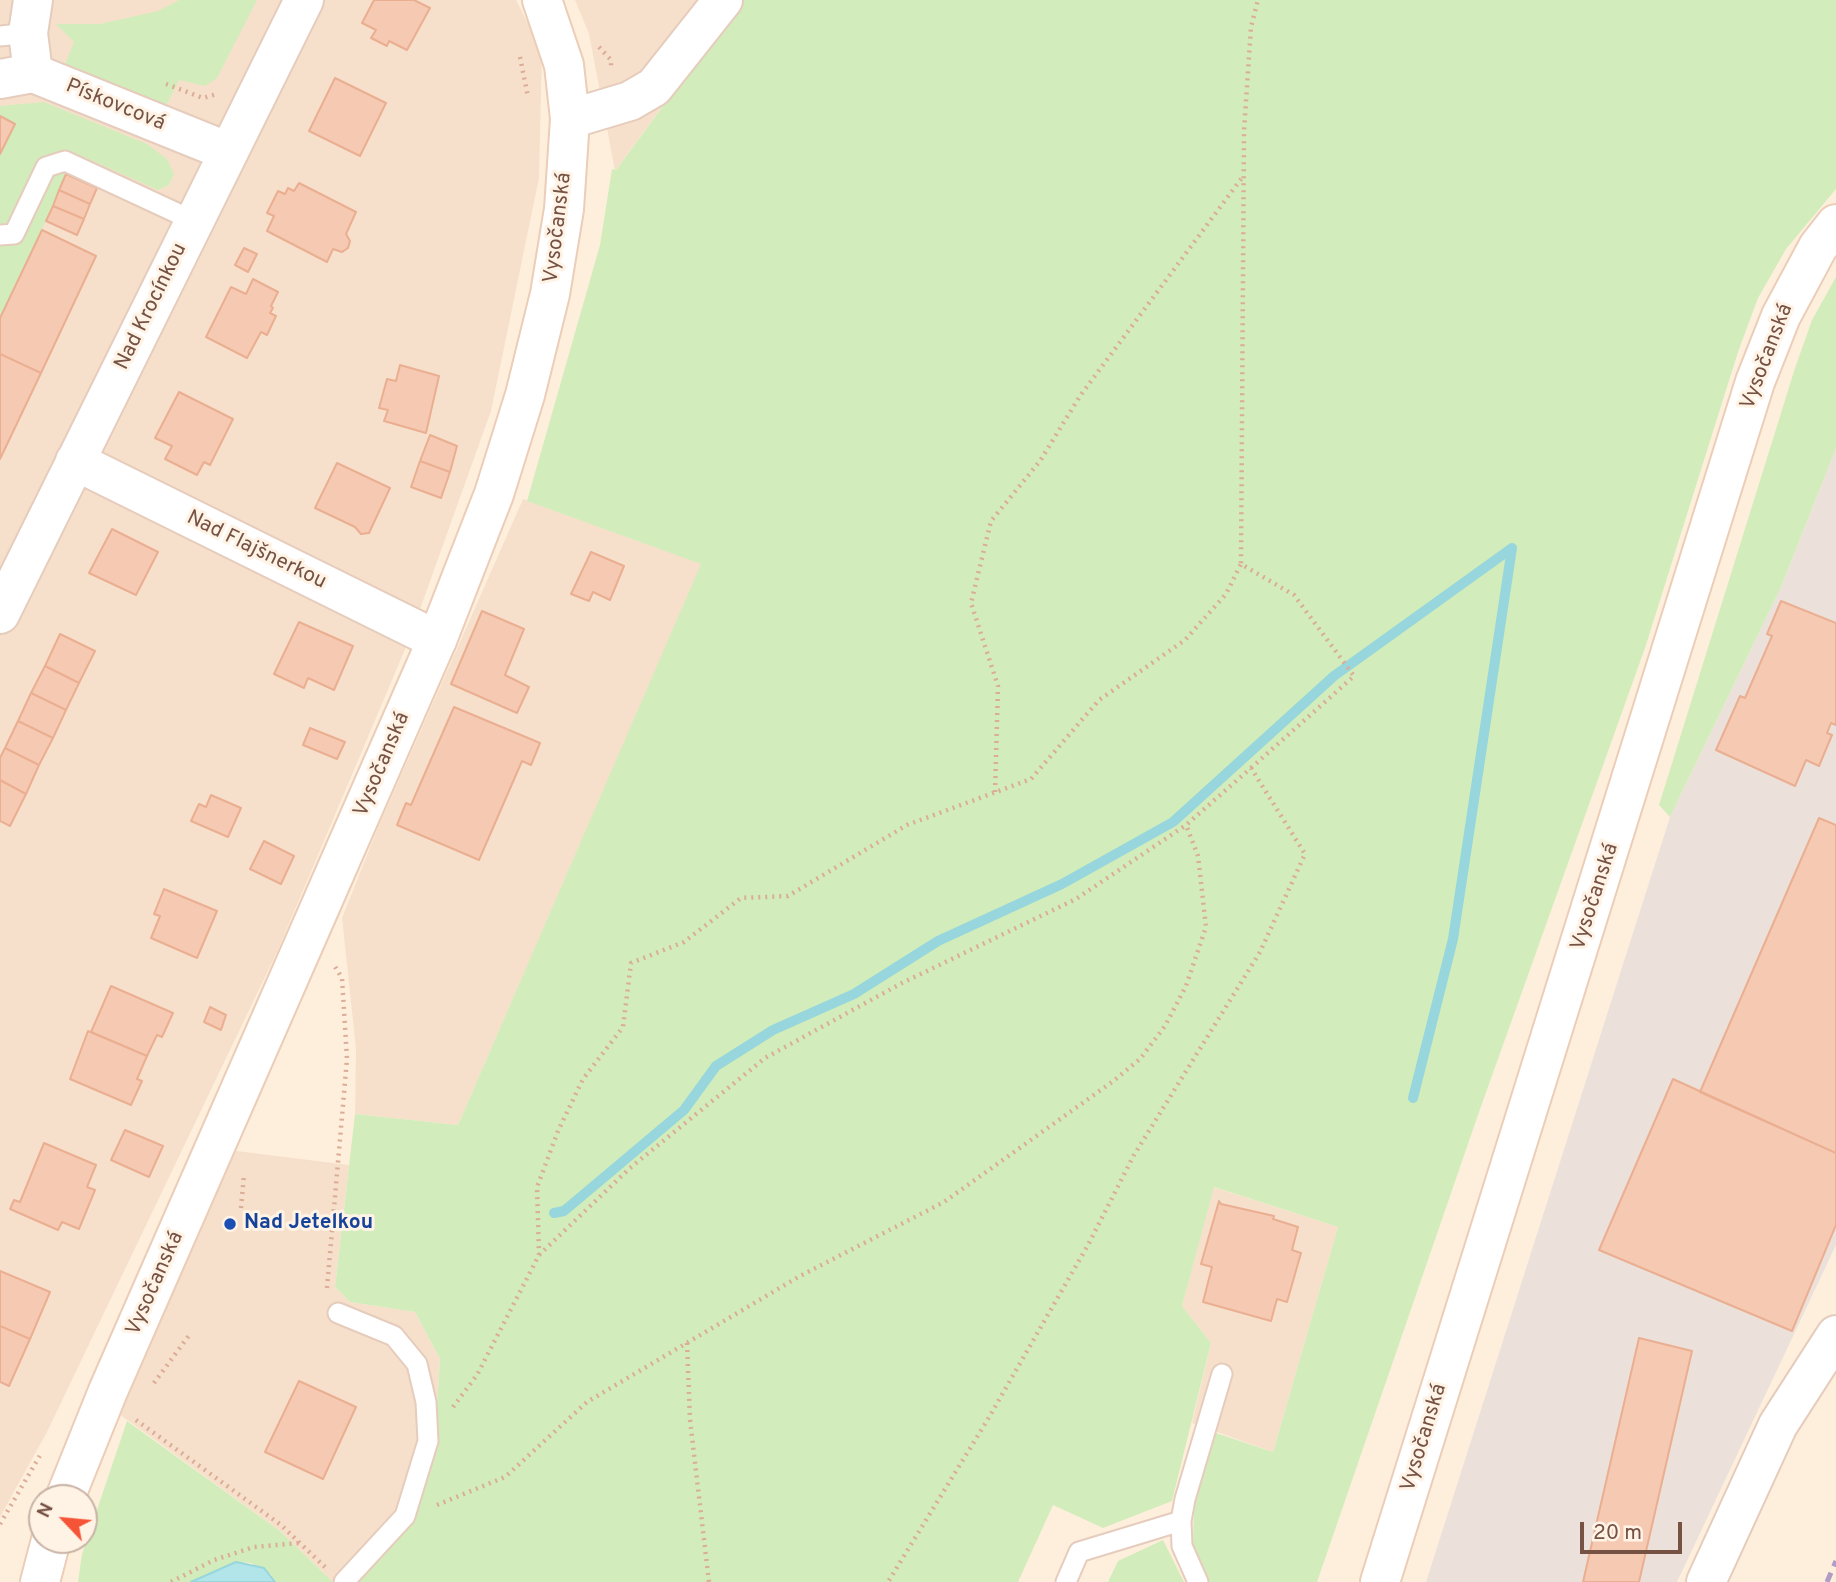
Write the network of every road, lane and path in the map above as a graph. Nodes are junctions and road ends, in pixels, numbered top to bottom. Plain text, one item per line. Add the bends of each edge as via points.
1 (304, 0) edge
2 (542, 0) edge
3 (723, 0) edge
4 (1258, 0) edge
5 (20, 23) edge
6 (518, 49) dead end
7 (16, 76) edge
8 (529, 100) dead end
9 (570, 119) junction
10 (229, 152) junction
11 (1244, 175) junction
12 (194, 221) junction
13 (1836, 224) edge
14 (0, 235) edge
15 (75, 461) junction
16 (1241, 564) junction
17 (0, 614) edge
18 (437, 639) junction
19 (1251, 768) junction
20 (995, 792) junction
21 (1186, 825) junction
22 (342, 978) dead end
23 (539, 1255) junction
24 (338, 1313) joint
25 (190, 1334) dead end
26 (1836, 1335) edge
27 (687, 1343) junction
28 (1222, 1374) dead end
29 (153, 1385) dead end
30 (130, 1416) dead end
31 (428, 1441) junction
32 (71, 1484) edge
33 (405, 1516) junction
34 (1181, 1521) junction
35 (300, 1543) junction
36 (47, 1554) edge
37 (338, 1578) edge
38 (40, 1582) edge
39 (171, 1582) edge
40 (709, 1582) edge
41 (888, 1582) edge
42 (1066, 1582) edge
43 (1198, 1582) edge
44 (1380, 1582) edge
45 (1706, 1582) edge

1 - 10 main road, Nad Krocínkou
2 - 9 main road, Vysočanská via 564,65
3 - 9 main road via 654,87 630,102
4 - 11 path via 1251,27
5 - 7 main road
6 - 8 path
7 - 10 main road, Pískovcová
9 - 18 main road, Vysočanská via 564,209 550,294 525,395 494,494
10 - 12 main road, Nad Krocínkou
11 - 16 path
11 - 20 path via 1080,396 1040,461 991,521 971,603 998,686
12 - 14 lane via 65,161 46,167 14,234
12 - 15 main road, Nad Krocínkou
13 - 44 main road, Vysočanská via 1818,247 1782,316 1755,382
15 - 17 main road, Nad Krocínkou
15 - 18 main road, Nad Flajšnerkou
16 - 19 path via 1294,595 1354,676
16 - 20 path via 1226,594 1185,640 1099,700 1031,779
18 - 32 main road, Vysočanská
19 - 21 path
19 - 41 path via 1306,854 1260,952 1134,1155 988,1419
20 - 23 path via 908,825 788,896 741,898 684,942 631,963 623,1027 583,1079 537,1187
21 - 23 path via 1076,899 902,983 765,1058 630,1168
21 - 27 path via 1198,856 1206,927 1186,986 1166,1026 1140,1059 944,1202 800,1276
22 - 24 path via 346,1059 341,1158 326,1286
23 - 31 path via 477,1375
24 - 31 lane via 394,1336 416,1364 426,1402
25 - 29 path
26 - 45 main road via 1778,1425
27 - 33 path via 587,1402 505,1477
27 - 40 path via 690,1420
28 - 34 lane
30 - 35 path
31 - 33 lane
33 - 37 lane
34 - 42 lane via 1079,1552
34 - 43 lane via 1182,1546
35 - 37 path
35 - 39 path via 254,1547 214,1560
36 - 38 main road

